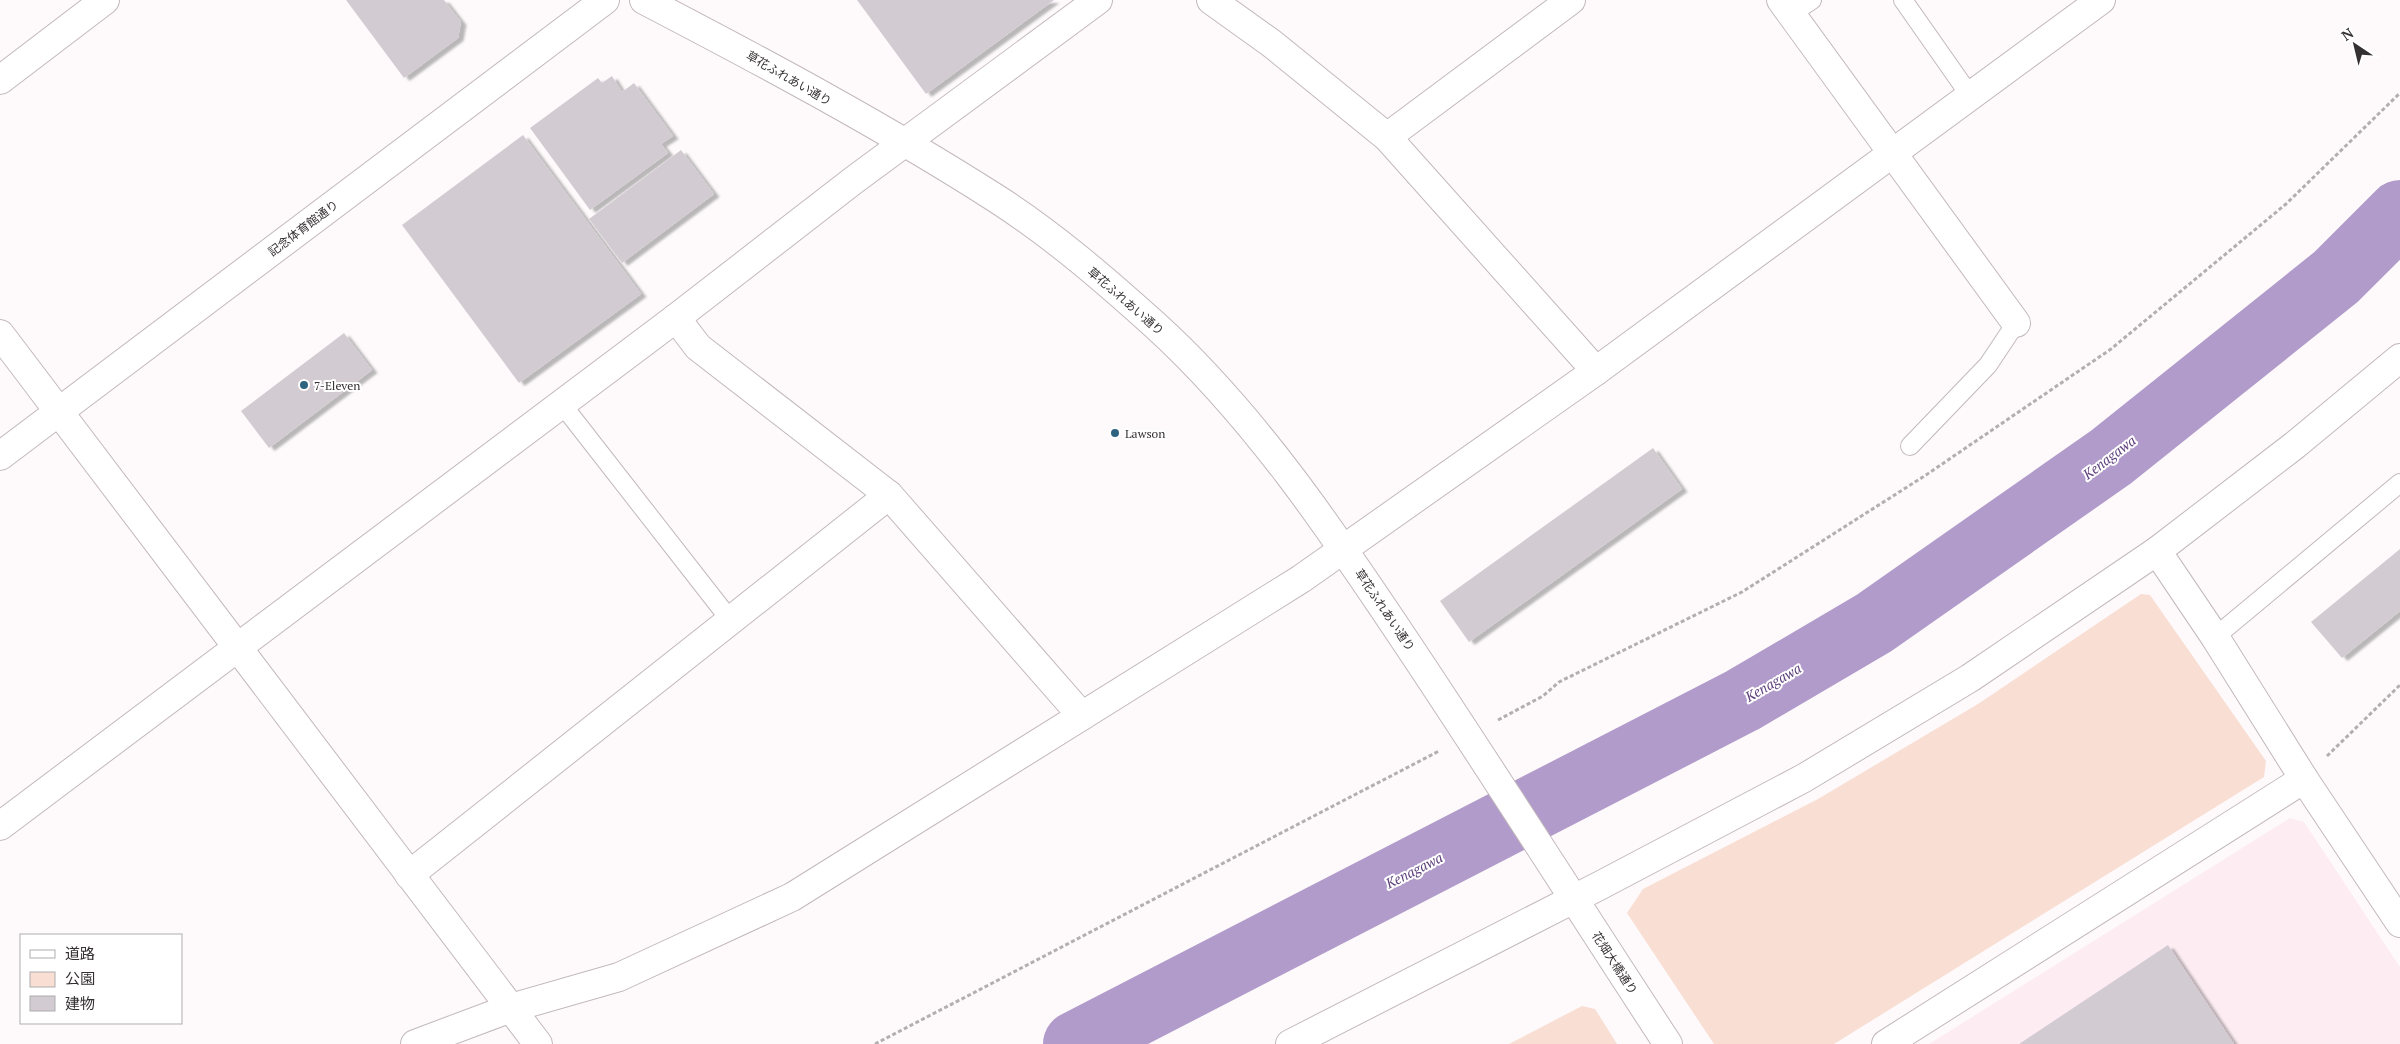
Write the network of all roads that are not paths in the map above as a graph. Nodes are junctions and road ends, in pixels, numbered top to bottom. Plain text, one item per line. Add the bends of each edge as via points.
1 (105, 0) edge
2 (605, 0) edge
3 (644, 0) edge
4 (1098, 0) edge
5 (1211, 0) edge
6 (1570, 0) edge
7 (1902, 0) edge
8 (2101, 0) edge
9 (1795, 5) edge
10 (0, 80) edge
11 (1971, 96) junction
12 (1387, 137) junction
13 (905, 143) junction
14 (1893, 155) junction
15 (676, 318) junction
16 (2016, 323) joint
17 (0, 334) edge
18 (2400, 358) edge
19 (1596, 371) junction
20 (561, 403) junction
21 (59, 411) junction
22 (1910, 446) dead end
23 (0, 456) edge
24 (2400, 483) edge
25 (889, 495) junction
26 (1344, 549) junction
27 (2157, 551) junction
28 (731, 621) junction
29 (2215, 637) junction
30 (237, 647) junction
31 (1082, 716) junction
32 (2304, 779) junction
33 (0, 826) edge
34 (409, 875) junction
35 (1568, 890) junction
36 (2400, 923) edge
37 (511, 1008) junction
38 (416, 1044) edge
39 (538, 1044) edge
40 (1290, 1044) edge
41 (1668, 1044) edge
42 (1886, 1044) edge

1 - 10 street
2 - 21 street, 記念体育館通り
3 - 13 street, 草花ふれあい通り
4 - 13 street
5 - 12 street via 1271,43
6 - 12 street
7 - 11 lane
8 - 11 street
9 - 14 street
11 - 14 street
12 - 19 street
13 - 15 street
13 - 26 street, 草花ふれあい通り via 999,200 1066,249 1157,327 1277,458
14 - 16 street
14 - 19 street
15 - 20 street
15 - 25 street via 698,347
16 - 22 lane via 1988,364
17 - 21 street
18 - 27 street via 2295,445
19 - 26 street
20 - 28 lane
20 - 30 street
21 - 23 street, 記念体育館通り
21 - 30 street
24 - 29 lane
25 - 28 street
25 - 31 street
26 - 31 street
26 - 35 street, 草花ふれあい通り
27 - 29 street
27 - 35 street via 1970,678 1804,778
28 - 34 street
29 - 32 street
30 - 33 street
30 - 34 street
31 - 37 street via 792,897 618,977
32 - 36 street
32 - 42 street
34 - 37 street
35 - 40 street
35 - 41 street, 花畑大橋通り
37 - 38 street
37 - 39 street

